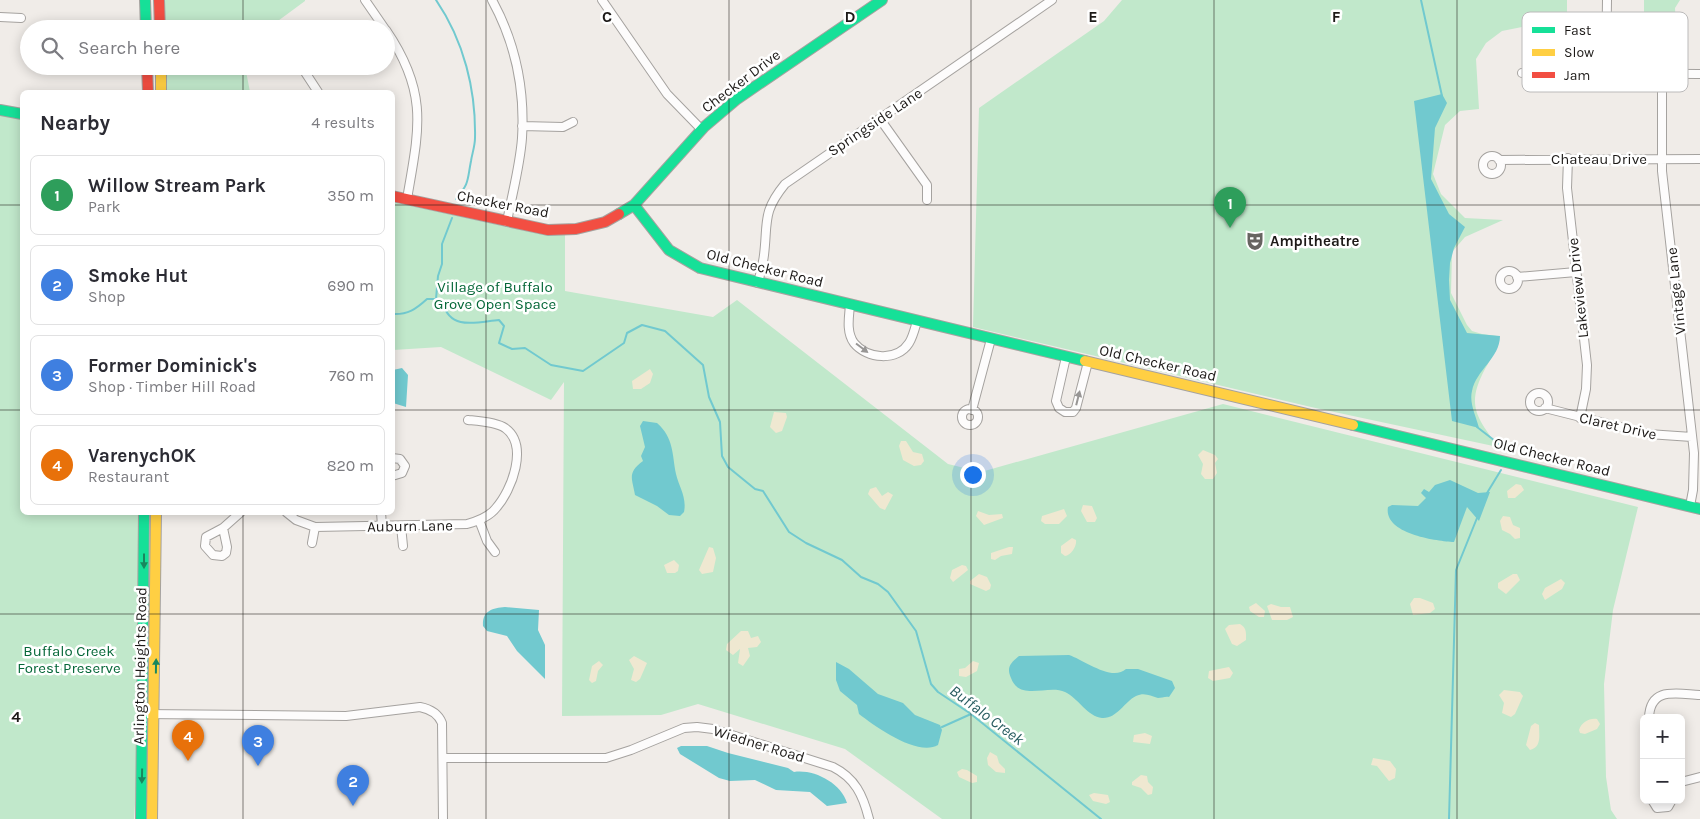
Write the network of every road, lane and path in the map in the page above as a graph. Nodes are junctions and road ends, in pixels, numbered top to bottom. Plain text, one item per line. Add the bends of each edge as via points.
1 (145, 0) edge
2 (159, 0) edge
3 (365, 0) edge
4 (492, 0) edge
5 (602, 0) edge
6 (882, 0) edge
7 (1052, 0) edge
8 (0, 17) edge
9 (21, 18) dead end
10 (146, 20) edge
11 (160, 20) edge
12 (379, 20) edge
13 (395, 44) edge
14 (147, 75) edge
15 (161, 75) edge
16 (307, 75) edge
17 (148, 90) edge
18 (161, 90) edge
19 (317, 90) edge
20 (1662, 92) edge
21 (0, 110) edge
22 (20, 114) edge
23 (880, 118) junction
24 (574, 122) dead end
25 (522, 126) junction
26 (702, 130) junction
27 (1568, 158) junction
28 (1662, 159) junction
29 (1700, 159) edge
30 (1499, 160) dead end
31 (395, 197) edge
32 (407, 199) junction
33 (927, 200) dead end
34 (634, 205) junction
35 (507, 222) junction
36 (1576, 272) junction
37 (1518, 278) dead end
38 (758, 283) junction
39 (850, 304) junction
40 (917, 321) junction
41 (991, 339) junction
42 (1066, 357) junction
43 (1088, 362) junction
44 (1545, 408) dead end
45 (972, 410) dead end
46 (1580, 418) junction
47 (468, 420) dead end
48 (1692, 436) junction
49 (395, 458) edge
50 (395, 475) edge
51 (1695, 508) edge
52 (144, 515) edge
53 (156, 515) edge
54 (238, 515) edge
55 (290, 515) edge
56 (382, 515) edge
57 (479, 520) junction
58 (315, 526) junction
59 (382, 526) junction
60 (400, 526) junction
61 (223, 528) dead end
62 (312, 543) dead end
63 (402, 546) dead end
64 (495, 552) dead end
65 (1700, 695) edge
66 (143, 714) junction
67 (1650, 714) edge
68 (155, 715) junction
69 (443, 758) junction
70 (1700, 777) edge
71 (1685, 781) edge
72 (1654, 804) edge
73 (1670, 804) edge
74 (141, 819) edge
75 (152, 819) edge
76 (443, 819) edge
77 (868, 819) edge

1 - 10 street
2 - 11 street
3 - 12 street
4 - 25 street via 514,55 520,81
5 - 26 street via 667,94
6 - 26 street, Checker Drive via 737,99
7 - 23 street, Springside Lane
8 - 9 street
13 - 32 street via 406,62 418,105 418,134
14 - 17 street
15 - 18 street
16 - 19 street
20 - 28 street, Vintage Lane
21 - 22 street
23 - 33 street via 927,185
23 - 38 street, Springside Lane via 784,184 767,216
24 - 25 street via 563,126
25 - 35 street via 520,156
26 - 34 street, Checker Drive
27 - 28 street, Chateau Drive
27 - 30 street, Chateau Drive
27 - 36 street, Lakeview Drive via 1567,188
28 - 29 street, Chateau Drive
28 - 48 street, Vintage Lane
31 - 32 street, Checker Road
32 - 35 street, Checker Road
34 - 35 street, Checker Road via 605,222 576,229 548,230
34 - 38 street, Old Checker Road via 665,247 685,262
36 - 37 street
36 - 46 street, Lakeview Drive via 1587,377
38 - 39 street, Old Checker Road
39 - 40 street, Old Checker Road
39 -> 40 street via 850,334 854,342 871,355 880,357 900,351 909,344
40 - 41 street, Old Checker Road
41 - 42 street, Old Checker Road
41 - 45 street
42 - 43 street, Old Checker Road
42 -> 43 street via 1056,401 1058,408 1065,412 1073,412 1076,408
43 - 51 street, Old Checker Road
44 - 46 street, Claret Drive
46 - 48 street, Claret Drive via 1661,436
47 - 57 street, Auburn Lane via 503,426 510,432 515,446 512,482 495,509
48 - 51 street, Vintage Lane
49 - 50 street via 400,459 405,466 402,473
52 -> 66 street, Arlington Heights Road
68 -> 53 street, Arlington Heights Road
54 - 61 street
55 - 58 street, Auburn Lane
56 - 59 street
57 - 60 street, Auburn Lane via 467,524
57 - 64 street
58 - 59 street, Auburn Lane
58 - 62 street
59 - 60 street, Auburn Lane
60 - 63 street
65 - 67 street via 1659,695
66 - 68 street
66 -> 74 street, Arlington Heights Road
68 - 69 street via 346,716 428,708 440,718
68 - 75 street, Arlington Heights Road
69 - 76 street
69 - 77 street, Wiedner Road via 606,758 684,728 713,729 832,766 846,774 863,797
70 - 71 street
72 - 73 street via 1663,809

